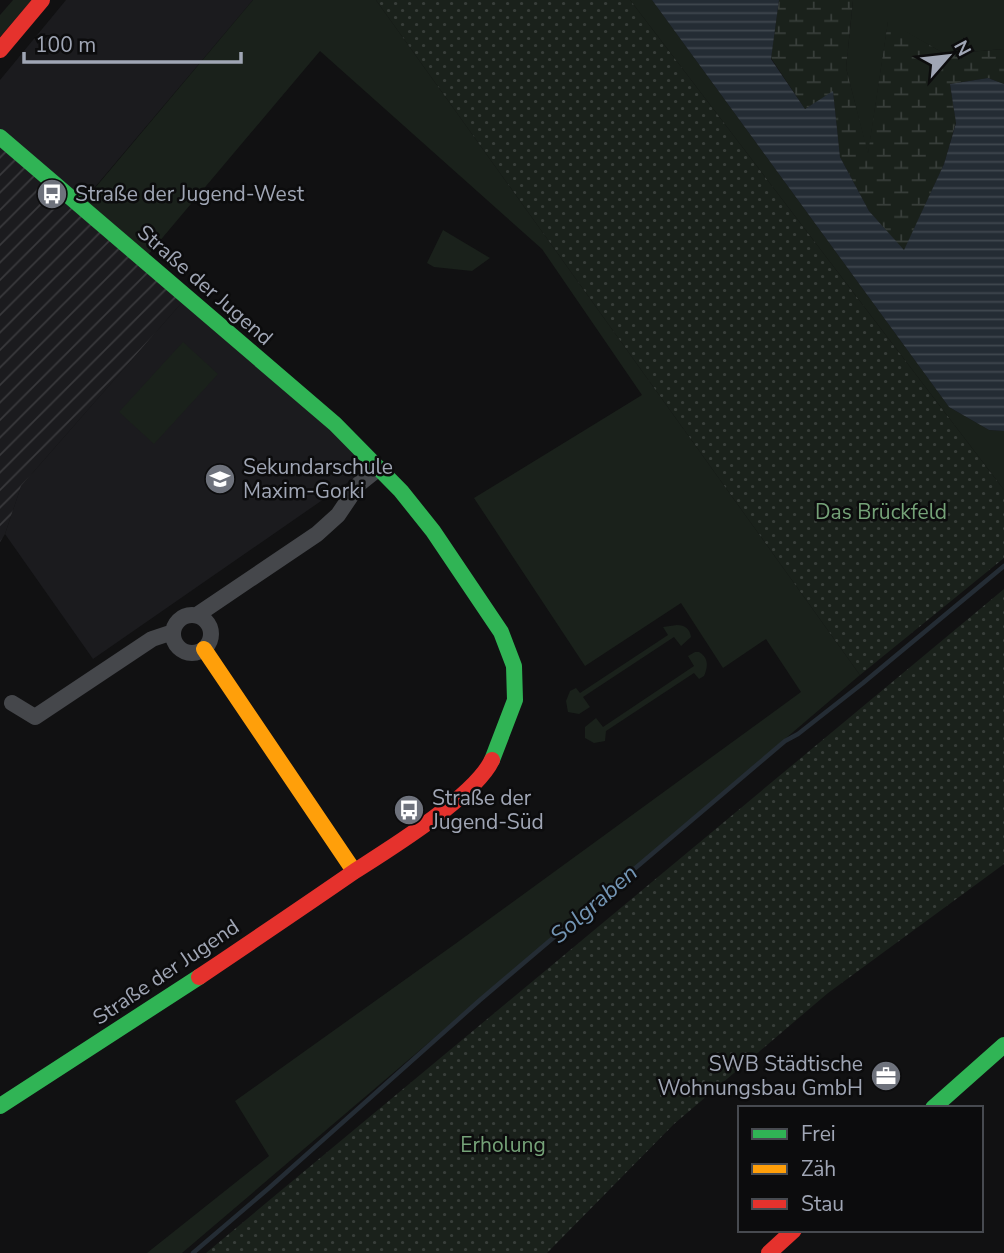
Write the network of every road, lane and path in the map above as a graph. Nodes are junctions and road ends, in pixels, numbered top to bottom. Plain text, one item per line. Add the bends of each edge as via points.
1 (42, 0) edge
2 (0, 50) edge
3 (0, 137) edge
4 (379, 468) junction
5 (197, 615) junction
6 (173, 632) junction
7 (204, 649) junction
8 (12, 703) dead end
9 (354, 871) junction
10 (1004, 1045) edge
11 (0, 1106) edge
12 (935, 1106) edge
13 (792, 1232) edge
14 (769, 1253) edge

1 - 2 street
3 - 4 street, Straße der Jugend via 335,424
4 - 5 street via 359,484 338,515 317,534
4 - 9 street, Straße der Jugend via 433,531 501,632 514,666 515,700 492,760 472,788
5 - 6 street via 184,616
5 - 7 street via 211,630
6 - 7 street via 183,651
6 - 8 street via 152,639 35,717
7 - 9 street
9 - 11 street, Straße der Jugend
10 - 12 street
13 - 14 street

